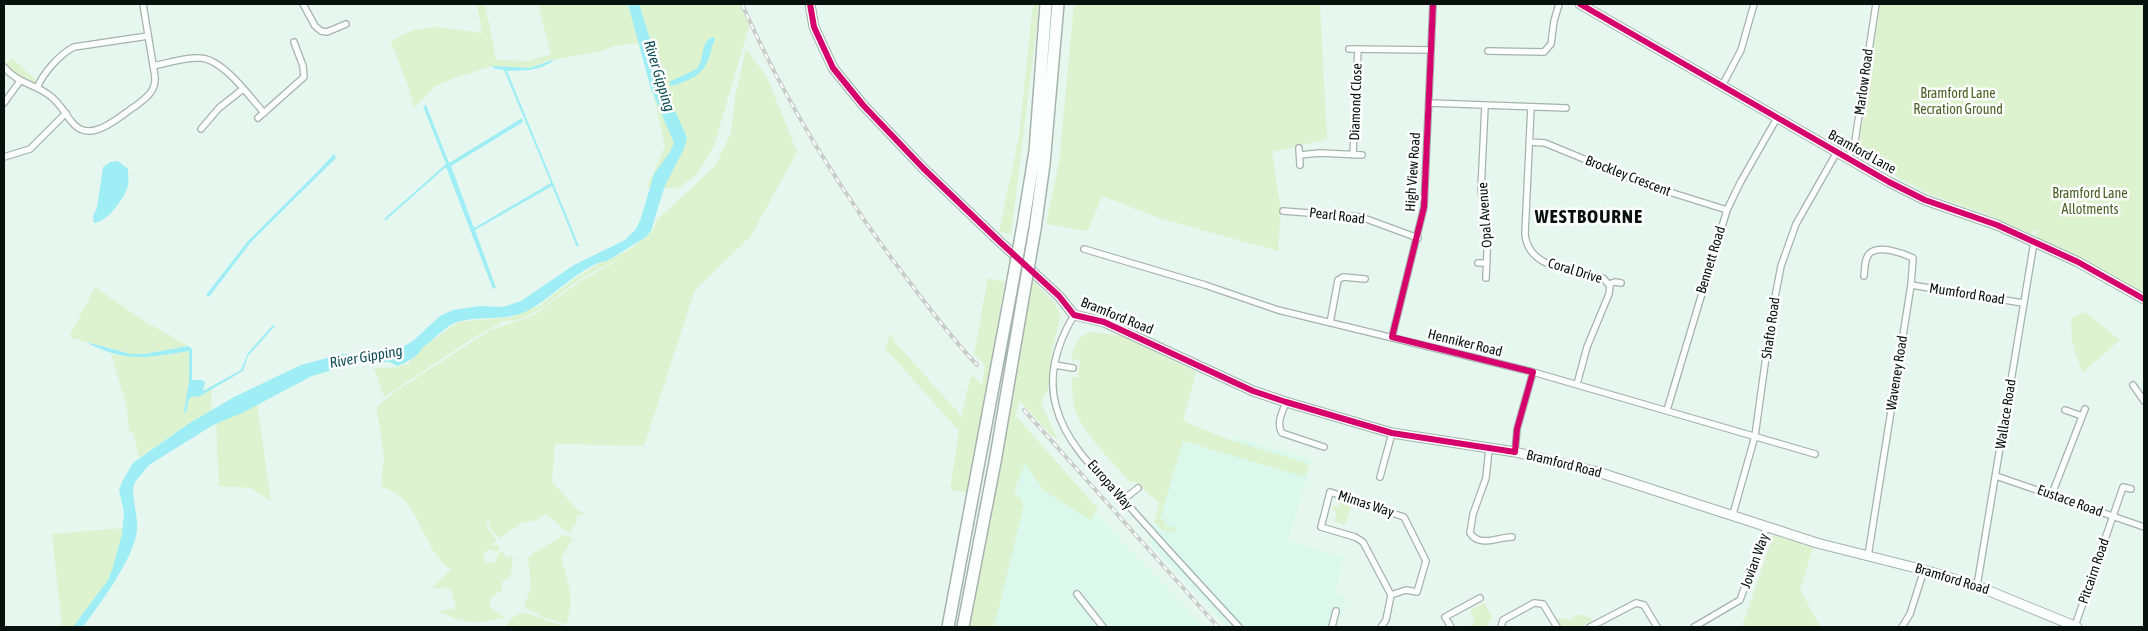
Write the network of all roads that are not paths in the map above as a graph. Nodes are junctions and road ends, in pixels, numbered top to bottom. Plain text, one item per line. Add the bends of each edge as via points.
1 (142, 4) edge
2 (304, 4) edge
3 (810, 4) edge
4 (1046, 4) edge
5 (1058, 4) edge
6 (1433, 4) edge
7 (1559, 4) edge
8 (1580, 4) edge
9 (1754, 4) edge
10 (1876, 4) edge
11 (346, 24) dead end
12 (148, 36) junction
13 (294, 42) dead end
14 (1349, 49) dead end
15 (1358, 49) junction
16 (1431, 50) junction
17 (1494, 59) dead end
18 (153, 66) junction
19 (4, 67) edge
20 (20, 81) junction
21 (1722, 86) junction
22 (37, 88) junction
23 (243, 89) junction
24 (4, 103) edge
25 (1430, 103) junction
26 (1485, 106) junction
27 (1531, 107) junction
28 (1556, 108) junction
29 (1566, 108) dead end
30 (66, 113) junction
31 (264, 113) junction
32 (1556, 115) dead end
33 (258, 118) dead end
34 (1777, 118) junction
35 (200, 129) dead end
36 (1530, 142) junction
37 (1300, 148) dead end
38 (1837, 152) junction
39 (1300, 155) junction
40 (1353, 155) junction
41 (1362, 155) dead end
42 (4, 157) edge
43 (1848, 159) junction
44 (1300, 166) dead end
45 (1518, 204) dead end
46 (1527, 204) junction
47 (1727, 210) junction
48 (1282, 212) dead end
49 (1418, 238) junction
50 (2034, 242) junction
51 (1084, 249) dead end
52 (1478, 263) dead end
53 (1487, 263) junction
54 (1864, 276) dead end
55 (1486, 278) dead end
56 (1365, 279) dead end
57 (1621, 283) dead end
58 (1609, 284) junction
59 (1911, 285) junction
60 (2144, 299) edge
61 (2024, 303) junction
62 (1074, 315) junction
63 (1330, 323) junction
64 (1392, 337) junction
65 (1055, 365) junction
66 (1074, 368) dead end
67 (1533, 372) junction
68 (1577, 384) junction
69 (2133, 385) dead end
70 (2144, 400) edge
71 (1286, 402) junction
72 (1666, 410) junction
73 (2064, 410) dead end
74 (1392, 433) junction
75 (1755, 436) junction
76 (1324, 447) dead end
77 (1489, 448) junction
78 (1515, 452) junction
79 (1815, 454) dead end
80 (1996, 476) junction
81 (1380, 477) dead end
82 (1138, 488) dead end
83 (2131, 489) dead end
84 (2052, 494) junction
85 (1123, 500) junction
86 (1733, 514) junction
87 (2113, 516) junction
88 (1768, 526) junction
89 (2144, 527) edge
90 (1512, 537) dead end
91 (1868, 556) junction
92 (1924, 570) junction
93 (1977, 586) junction
94 (1077, 594) dead end
95 (1391, 595) junction
96 (1480, 598) dead end
97 (1336, 611) dead end
98 (948, 627) edge
99 (963, 627) edge
100 (1103, 627) edge
101 (1239, 627) edge
102 (1332, 627) edge
103 (1381, 627) edge
104 (1451, 627) edge
105 (1501, 627) edge
106 (1557, 627) edge
107 (1590, 627) edge
108 (1658, 627) edge
109 (1695, 627) edge
110 (1902, 627) edge
111 (2076, 627) edge

1 - 12 street
2 - 11 street via 321,31 327,32
3 - 62 main road, Bramford Road via 814,27 833,68 863,104 923,168
4 - 98 highway, bridge via 1034,150 1024,225
5 - 99 highway, bridge via 1035,229
6 - 16 street, High View Road
7 - 17 street via 1547,50 1536,53 1491,51
8 - 21 main road, Bramford Lane
9 - 21 street via 1741,50
10 - 43 street, Marlow Road via 1856,141
12 - 18 street
12 - 22 street via 74,47 43,77
13 - 31 street via 304,77
14 - 15 street, Diamond Close
15 - 16 street, Diamond Close
15 - 40 street, Diamond Close
16 - 25 street, High View Road
18 - 23 street via 193,58 206,59 219,65
18 - 30 street via 155,84 150,94 100,129 82,130
19 - 20 street
20 - 22 street
20 - 24 street
21 - 34 main road, Bramford Lane
22 - 30 street via 52,96
23 - 31 street
23 - 35 street
25 - 26 street
25 - 49 street, High View Road via 1426,198
26 - 27 street
26 - 53 street, Opal Avenue via 1481,190 1488,223
27 - 28 street
27 - 36 street, Coral Drive
28 - 29 street
28 - 32 street
30 - 42 street via 30,149
31 - 33 street
34 - 38 main road, Bramford Lane
34 - 47 street, Bennett Road
36 - 46 street, Coral Drive
36 - 47 street, Brockley Crescent via 1546,143 1647,185
37 - 39 street
38 - 43 main road, Bramford Lane
38 - 75 street, Shafto Road via 1796,224 1781,266
39 - 40 street, Diamond Close
39 - 44 street
40 - 41 street, Diamond Close
43 - 50 main road, Bramford Lane via 1925,200 1997,225
45 - 46 street
46 - 58 street, Coral Drive via 1525,237 1535,257 1602,278
47 - 72 street, Bennett Road
48 - 49 street, Pearl Road via 1361,217
49 - 64 street, High View Road
50 - 60 main road, Bramford Lane
50 - 61 street, Wallace Road
51 - 63 street, Henniker Road via 1274,309
52 - 53 street, Opal Avenue
53 - 55 street, Opal Avenue
54 - 59 street, Waveney Road via 1870,254 1878,250 1904,254 1913,258
56 - 63 street via 1343,277 1338,280
57 - 58 street, Coral Drive
58 - 68 street, Coral Drive via 1608,298 1585,353
59 - 61 street, Mumford Road
59 - 91 street, Waveney Road
61 - 80 street, Wallace Road
62 - 65 street, Europa Way via 1059,344
62 - 71 main road, Bramford Road via 1104,322 1253,391
63 - 64 street, Henniker Road
64 - 67 street, Henniker Road
65 - 66 street
65 - 85 street, Europa Way via 1054,394 1062,424 1077,447
67 - 68 street, Henniker Road
67 - 78 street via 1517,429
68 - 72 street, Henniker Road
69 - 70 street
71 - 74 main road, Bramford Road
71 - 76 street via 1279,421 1282,433
72 - 75 street, Henniker Road
73 - 84 street via 2083,412
74 - 77 main road, Bramford Road
74 - 81 street
75 - 79 street, Henniker Road
75 - 86 street, Shafto Road
77 - 78 main road, Bramford Road
77 - 90 street via 1486,478 1472,514 1470,533 1473,538 1485,542
78 - 86 main road, Bramford Road via 1598,472
80 - 84 street, Eustace Road
80 - 93 street, Wallace Road
82 - 85 street
83 - 87 street, Pitcairn Road via 2123,487
84 - 87 street, Eustace Road
85 - 101 street, Europa Way
86 - 88 main road, Bramford Road
87 - 89 street, Eustace Road
87 - 111 street, Pitcairn Road
88 - 91 main road, Bramford Road
88 - 109 street, Jovian Way via 1740,600
91 - 92 main road, Bramford Road
92 - 93 main road, Bramford Road
92 - 110 street via 1910,614
93 - 111 main road, Bramford Road
94 - 100 street
95 - 95 street, Mimas Way via 1363,542 1321,527 1330,492 1404,517 1426,561 1417,592 1406,590
95 - 103 street via 1386,620
96 - 104 street via 1445,617
97 - 102 street
105 - 106 street via 1503,620 1534,603 1543,604
107 - 108 street via 1636,603 1644,605

